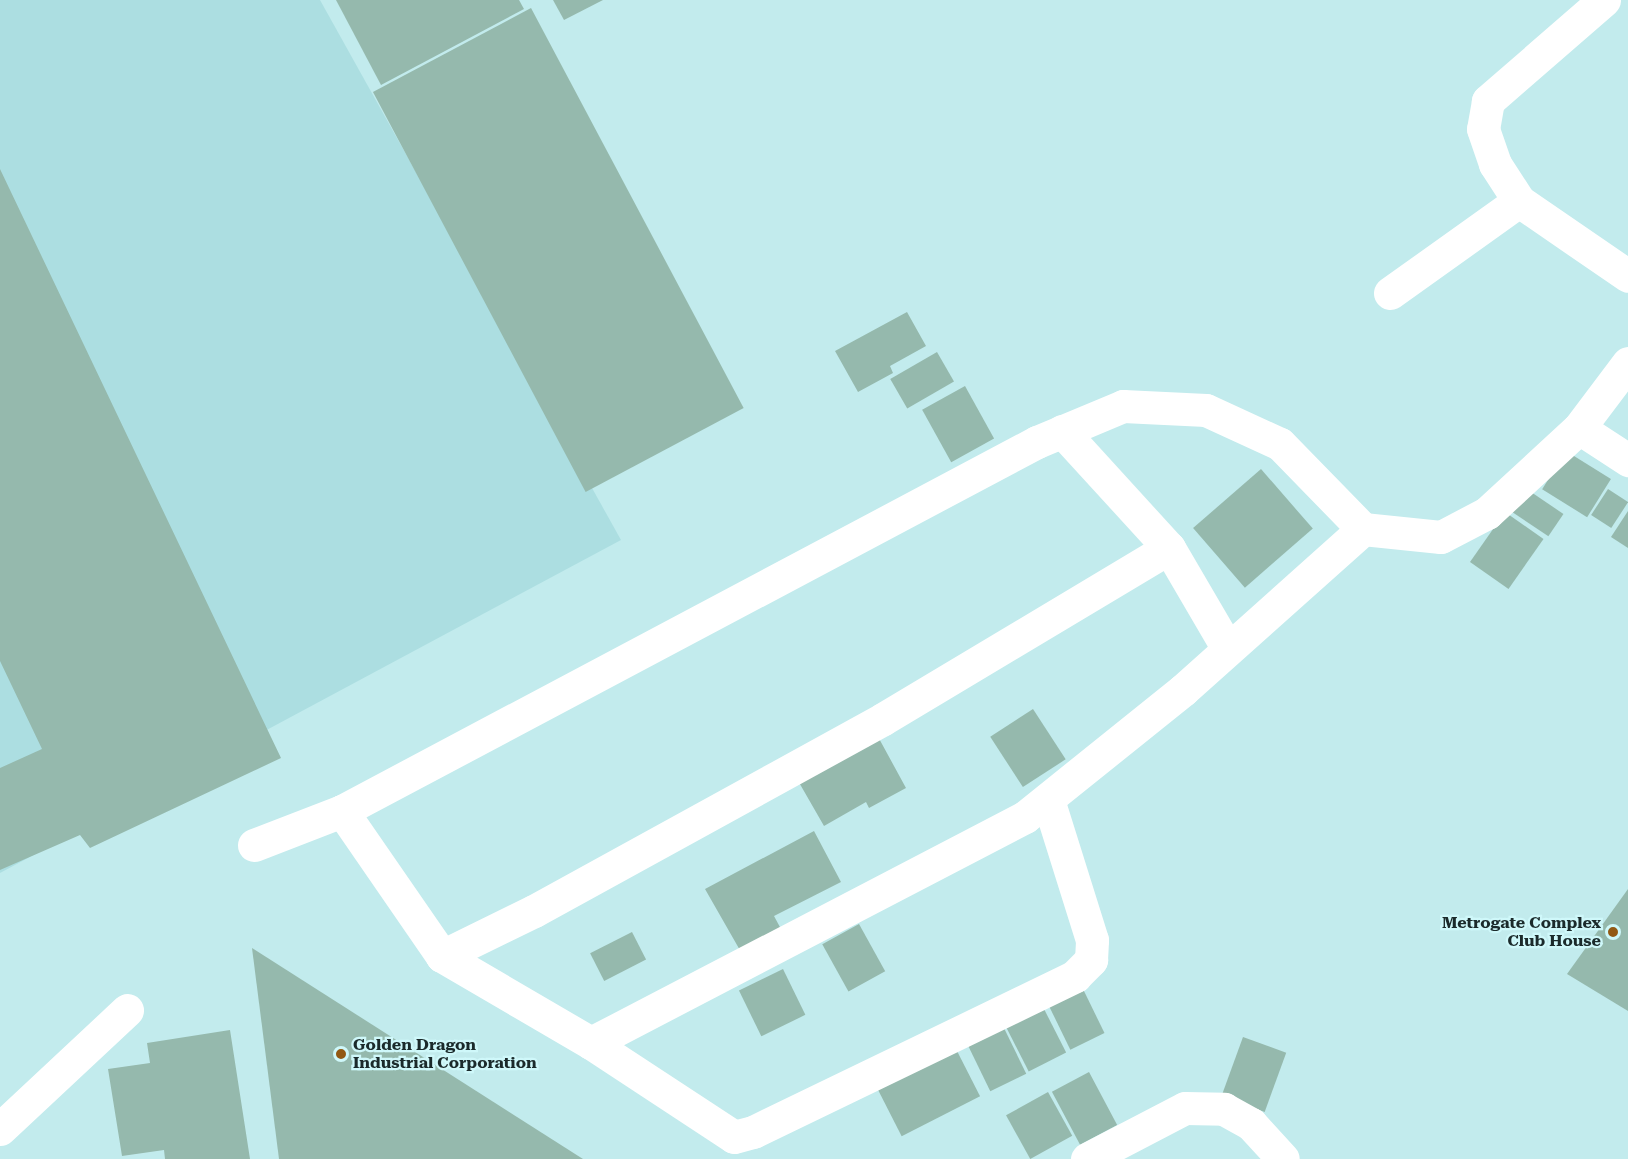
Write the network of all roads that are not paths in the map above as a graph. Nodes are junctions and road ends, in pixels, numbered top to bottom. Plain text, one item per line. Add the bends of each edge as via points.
1 (1604, 0) edge
2 (1520, 201) junction
3 (1628, 276) edge
4 (1390, 293) dead end
5 (1628, 363) edge
6 (1579, 428) junction
7 (1062, 431) junction
8 (1628, 460) edge
9 (1364, 529) junction
10 (1169, 548) junction
11 (1228, 649) junction
12 (1048, 800) junction
13 (342, 811) junction
14 (254, 846) dead end
15 (441, 956) junction
16 (127, 1010) dead end
17 (591, 1043) junction
18 (0, 1129) edge
19 (1087, 1159) edge
20 (1283, 1159) edge

1 - 2 street via 1488,101 1483,129 1495,164
2 - 3 street
2 - 4 street
5 - 6 street
6 - 8 street
6 - 9 street via 1486,513 1441,537
7 - 9 street via 1123,406 1206,410 1280,444
7 - 10 street
7 - 13 street
9 - 11 street
10 - 11 street
10 - 15 street via 883,720 534,911
11 - 12 street via 1184,690
12 - 17 street via 1025,816
12 - 17 street via 1092,940 1091,960 1076,976 753,1132 735,1137
13 - 14 street
13 - 15 street
15 - 17 street
16 - 18 street
19 - 20 street via 1185,1108 1224,1109 1251,1124

